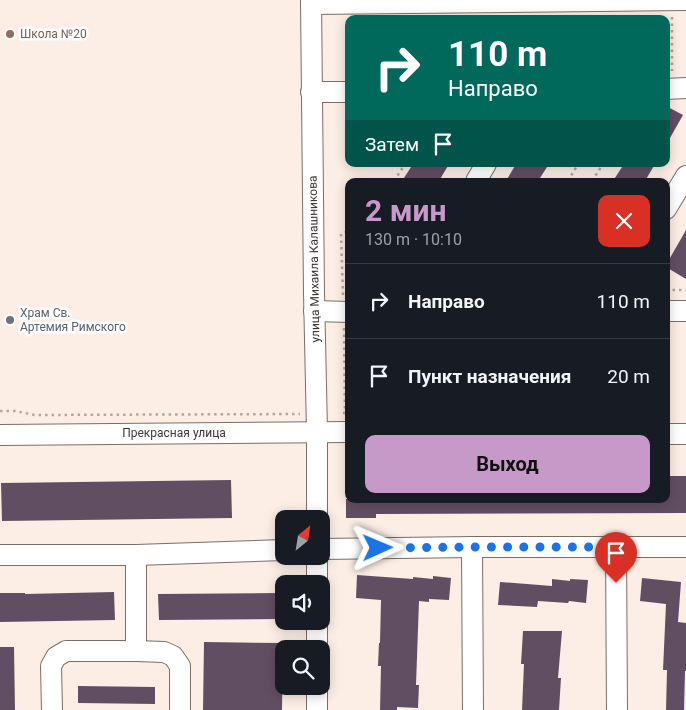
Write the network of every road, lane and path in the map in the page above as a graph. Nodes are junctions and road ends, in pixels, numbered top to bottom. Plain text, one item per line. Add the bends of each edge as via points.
1 (620, 0) edge
2 (671, 0) edge
3 (686, 0) edge
4 (517, 1) edge
5 (311, 2) edge
6 (416, 2) edge
7 (347, 4) junction
8 (347, 15) edge
9 (675, 88) edge
10 (311, 92) junction
11 (345, 92) edge
12 (403, 167) edge
13 (484, 167) edge
14 (576, 167) edge
15 (601, 167) edge
16 (686, 176) edge
17 (396, 178) edge
18 (478, 178) edge
19 (570, 178) edge
20 (594, 178) edge
21 (670, 202) edge
22 (345, 232) edge
23 (670, 290) edge
24 (686, 290) edge
25 (345, 299) edge
26 (314, 311) junction
27 (670, 311) edge
28 (686, 311) edge
29 (345, 312) edge
30 (0, 411) edge
31 (345, 414) edge
32 (317, 423) junction
33 (345, 431) edge
34 (670, 434) edge
35 (686, 434) edge
36 (0, 435) edge
37 (317, 510) edge
38 (472, 547) junction
39 (616, 547) junction
40 (686, 547) edge
41 (330, 549) edge
42 (275, 550) edge
43 (0, 555) edge
44 (136, 555) junction
45 (136, 651) junction
46 (317, 695) edge
47 (52, 710) edge
48 (180, 710) edge
49 (317, 710) edge
50 (473, 710) edge
51 (617, 710) edge

1 - 2 street
1 - 4 street
2 - 3 street
2 - 9 path
4 - 6 street
5 - 7 street
5 - 10 street, улица Михаила Калашникова
6 - 7 street
7 - 8 path
10 - 11 street
10 - 26 street, улица Михаила Калашникова
12 - 17 path
13 - 18 street
14 - 19 path
15 - 20 path
16 - 21 street
22 - 25 path via 340,234
23 - 24 path
26 - 29 street
26 - 32 street, улица Михаила Калашникова
27 - 28 street
30 - 32 path via 35,415
31 - 32 path
32 - 33 street, Прекрасная улица
32 - 36 street, Прекрасная улица
32 - 37 street, улица Михаила Калашникова
34 - 35 street
38 - 39 street
38 - 41 street
38 - 50 street
39 - 40 street
39 - 51 street
42 - 44 street
43 - 44 street
44 - 45 street
45 - 47 street via 66,651 56,657 52,666
45 - 48 street via 164,652 173,656 180,666
46 - 49 street

